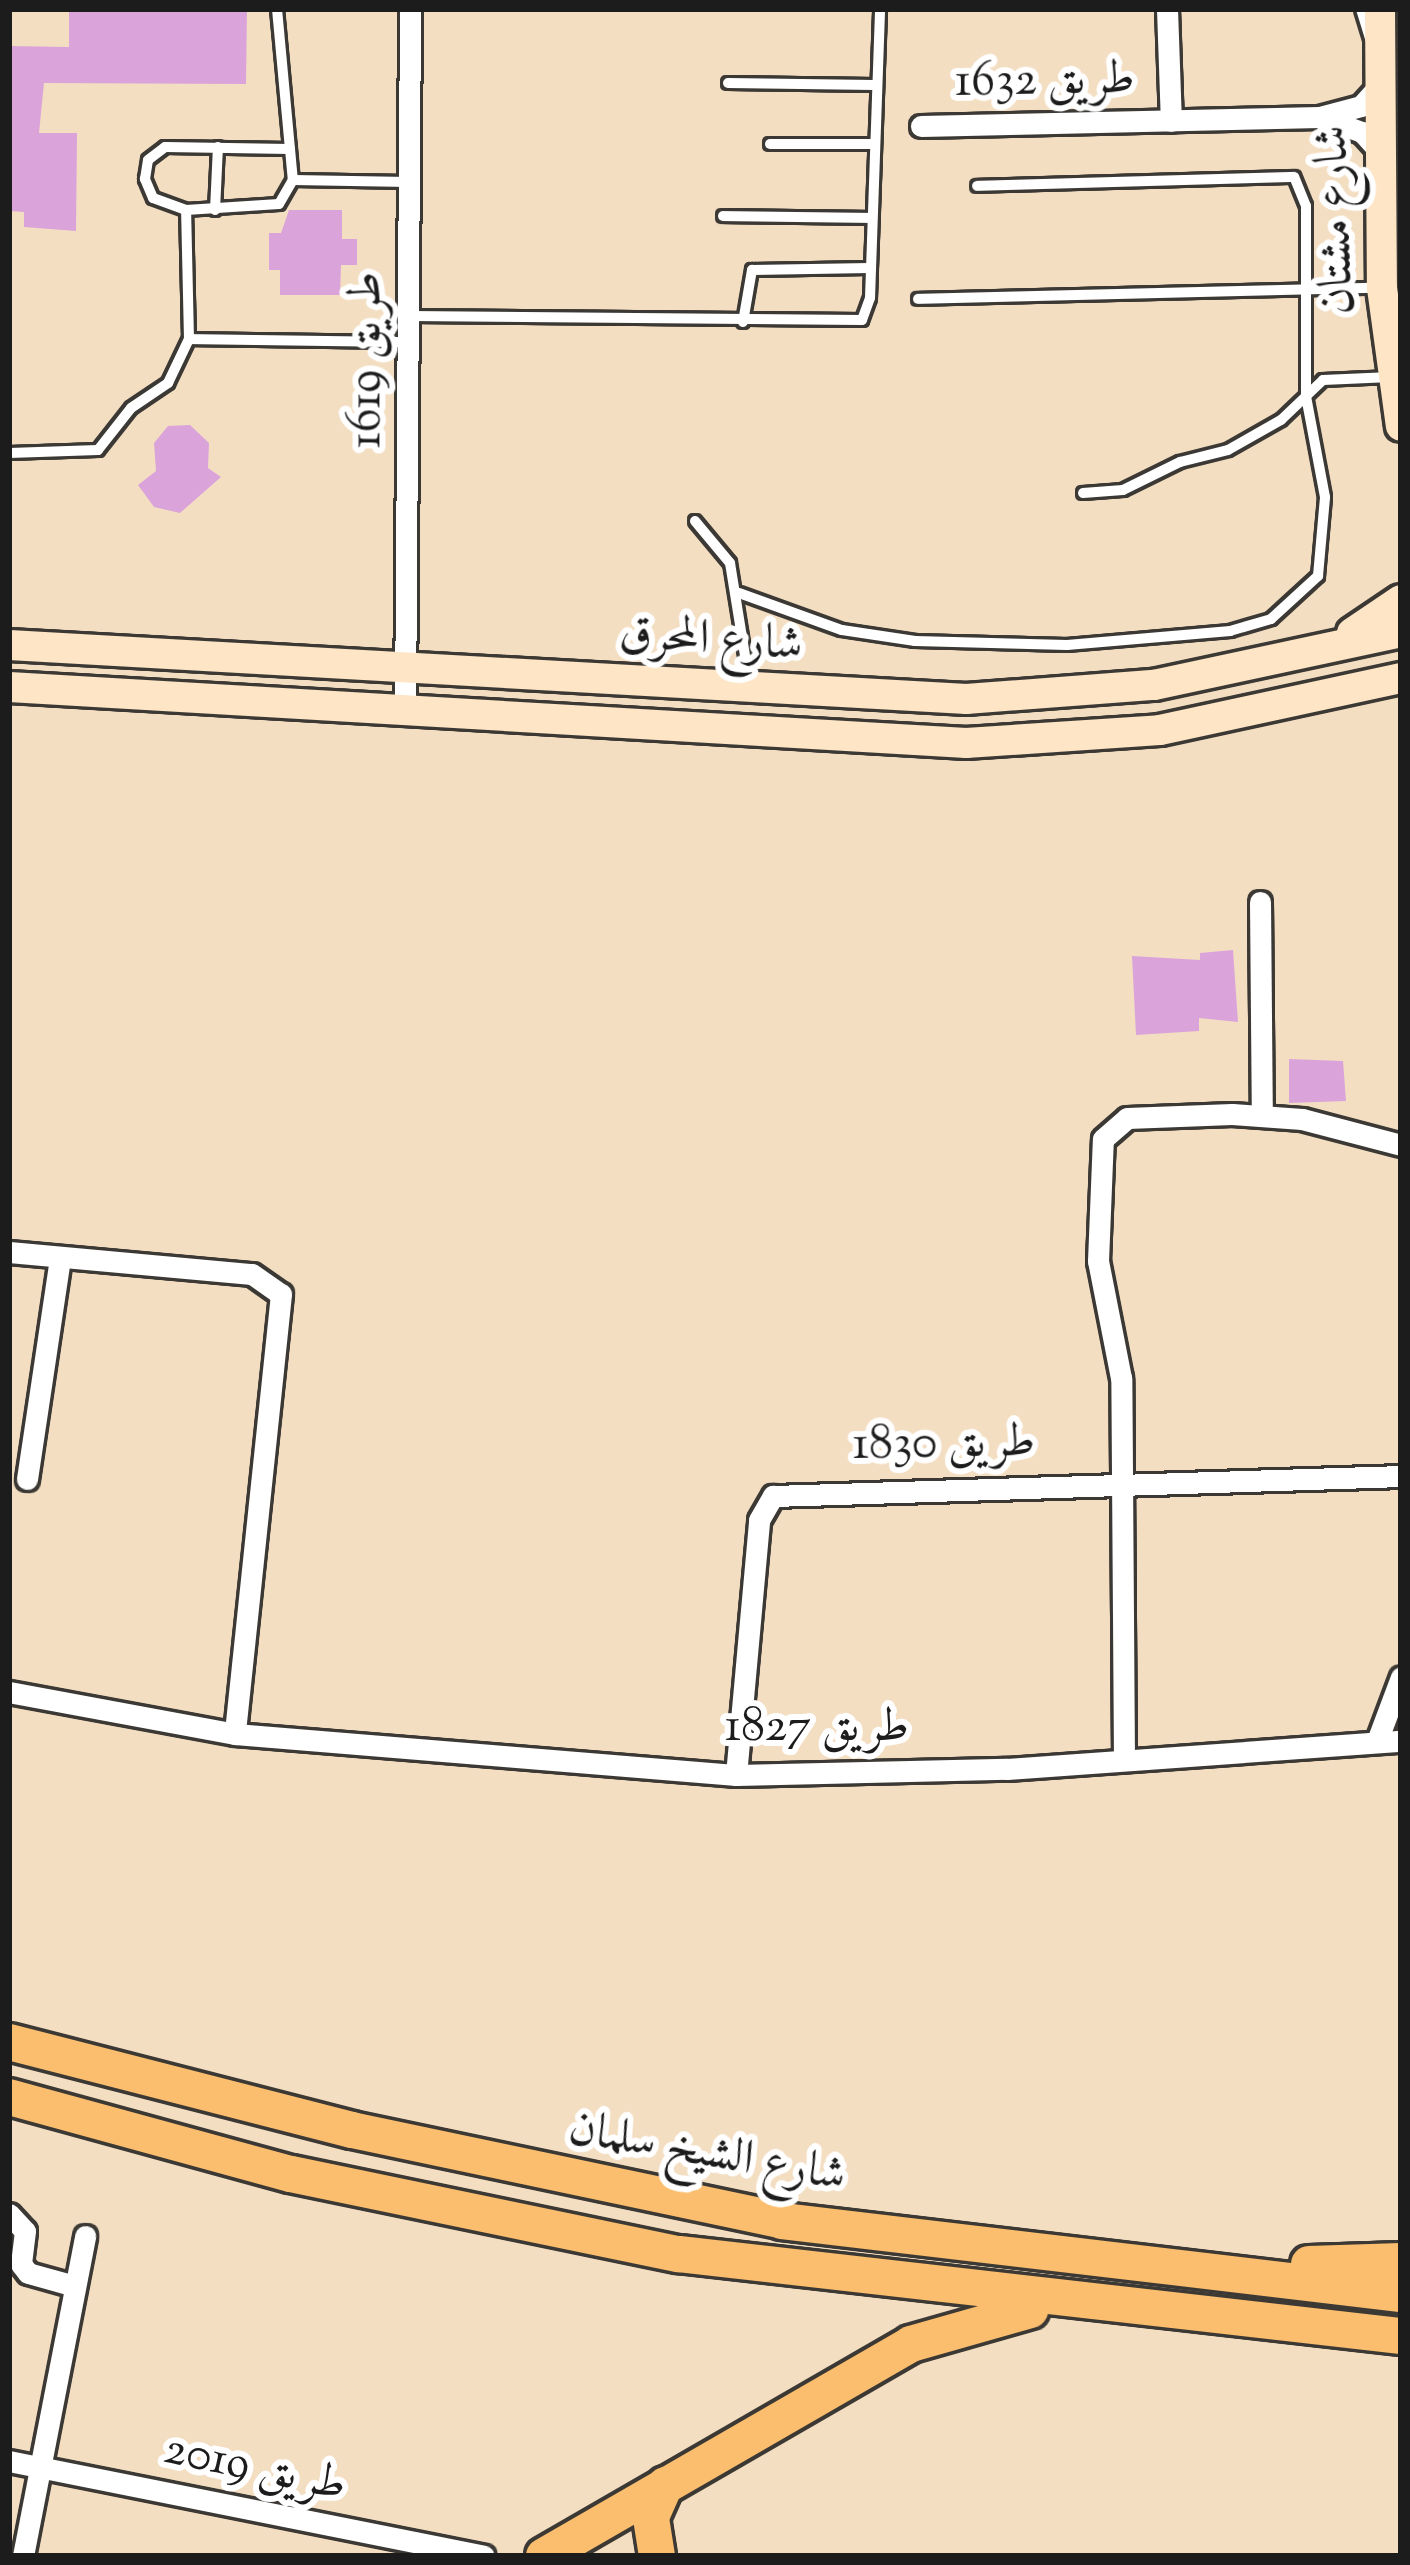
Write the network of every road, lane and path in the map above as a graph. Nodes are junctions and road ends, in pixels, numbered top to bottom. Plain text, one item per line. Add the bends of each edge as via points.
1 (277, 9) edge
2 (410, 9) edge
3 (880, 9) edge
4 (1167, 9) edge
5 (1361, 9) edge
6 (1380, 9) edge
7 (1379, 53) junction
8 (728, 82) dead end
9 (874, 85) junction
10 (1379, 86) junction
11 (1320, 117) junction
12 (1171, 122) junction
13 (921, 126) dead end
14 (770, 144) dead end
15 (871, 144) junction
16 (218, 147) junction
17 (290, 149) junction
18 (1379, 151) junction
19 (292, 180) junction
20 (410, 182) junction
21 (977, 186) dead end
22 (185, 210) junction
23 (215, 210) junction
24 (723, 216) dead end
25 (870, 218) junction
26 (870, 268) junction
27 (1382, 288) junction
28 (1303, 289) junction
29 (918, 299) dead end
30 (409, 316) junction
31 (1393, 320) edge
32 (743, 322) junction
33 (189, 339) junction
34 (410, 342) junction
35 (1391, 377) junction
36 (1306, 396) junction
37 (1401, 426) edge
38 (9, 453) edge
39 (1083, 493) dead end
40 (695, 521) dead end
41 (739, 593) junction
42 (1401, 600) edge
43 (1401, 632) edge
44 (9, 645) edge
45 (1294, 660) junction
46 (407, 667) junction
47 (1401, 677) edge
48 (9, 687) edge
49 (750, 689) junction
50 (406, 712) junction
51 (1260, 902) dead end
52 (1262, 1115) junction
53 (1401, 1145) edge
54 (9, 1252) edge
55 (60, 1257) junction
56 (1401, 1476) edge
57 (27, 1479) dead end
58 (1119, 1483) junction
59 (1401, 1677) edge
60 (9, 1692) edge
61 (235, 1734) junction
62 (1377, 1741) junction
63 (1401, 1741) edge
64 (1124, 1760) junction
65 (736, 1775) junction
66 (9, 2042) edge
67 (9, 2097) edge
68 (9, 2214) edge
69 (85, 2236) dead end
70 (1401, 2261) edge
71 (1185, 2267) junction
72 (75, 2286) junction
73 (1401, 2294) edge
74 (1070, 2304) junction
75 (1401, 2336) edge
76 (9, 2461) edge
77 (40, 2467) junction
78 (664, 2485) junction
79 (431, 2552) edge
80 (23, 2556) edge
81 (484, 2556) edge
82 (544, 2556) edge
83 (657, 2556) edge

1 - 17 lane
2 - 20 street, طريق 1619
3 - 9 lane
4 - 12 street, طريق 1632
5 - 7 lane via 1364,33
6 - 7 main road, شارع مشتان
7 - 10 main road, شارع مشتان
8 - 9 lane
9 - 15 lane
10 - 11 street, طريق 1632 via 1361,106
10 - 18 main road, شارع مشتان
11 - 12 street, طريق 1632
11 - 18 street, طريق 1632 via 1362,131
12 - 13 street, طريق 1632
14 - 15 lane
15 - 25 lane
16 - 17 lane
16 - 22 lane via 164,147 148,160 153,198
16 - 23 lane
17 - 19 lane
18 - 27 main road, شارع مشتان
19 - 20 lane
19 - 23 lane via 279,204
20 - 30 street, طريق 1619
21 - 28 lane via 1283,173 1304,188
22 - 23 lane
22 - 33 lane
24 - 25 lane
25 - 26 lane
26 - 32 lane via 752,270
26 - 32 lane via 862,320
27 - 28 lane
27 - 31 main road, شارع مشتان
28 - 29 lane
28 - 36 lane
30 - 32 lane
30 - 34 street, طريق 1619
31 - 35 main road, شارع مشتان
33 - 34 lane
33 - 38 lane via 168,383 131,408 98,450
34 - 46 street, طريق 1619
35 - 36 lane via 1336,376
35 - 37 main road, شارع مشتان
36 - 39 lane via 1228,450 1123,490
36 - 41 lane via 1320,451 1325,539 1318,576 1271,619 1230,631 1067,645 915,641 842,630
40 - 41 lane via 721,547
41 - 49 lane
42 - 45 main road via 1380,620
43 - 45 main road, شارع المحرق
44 - 46 main road, شارع المحرق
45 - 49 main road, شارع المحرق via 1056,697
46 - 49 main road, شارع المحرق
46 - 50 street, طريق 1619
47 - 50 main road, شارع المحرق via 1160,730 987,742
48 - 50 main road, شارع المحرق
51 - 52 street
52 - 53 street
52 - 58 street via 1143,1115 1113,1126 1103,1139 1098,1261 1118,1342
54 - 55 street
55 - 57 street
55 - 61 street via 252,1274 281,1294
56 - 58 street, طريق 1830
58 - 64 street
58 - 65 street, طريق 1830 via 773,1496 759,1520
59 - 62 street
60 - 61 street, طريق 1827
61 - 65 street, طريق 1827
62 - 63 street, طريق 1827
62 - 64 street, طريق 1827
64 - 65 street, طريق 1827
66 - 71 main road, شارع الشيخ سلمان via 632,2193 782,2221
67 - 74 main road, شارع الشيخ سلمان via 504,2221 777,2270
68 - 72 street via 25,2231 21,2264 28,2273
69 - 72 street
70 - 71 main road
71 - 73 main road, شارع الشيخ سلمان
72 - 77 street
74 - 75 main road, شارع الشيخ سلمان
74 - 78 main road via 925,2338
76 - 77 street, طريق 2019
77 - 79 street, طريق 2019
77 - 80 street
78 - 82 main road
78 - 83 main road via 651,2517
79 - 81 street, طريق 2019

